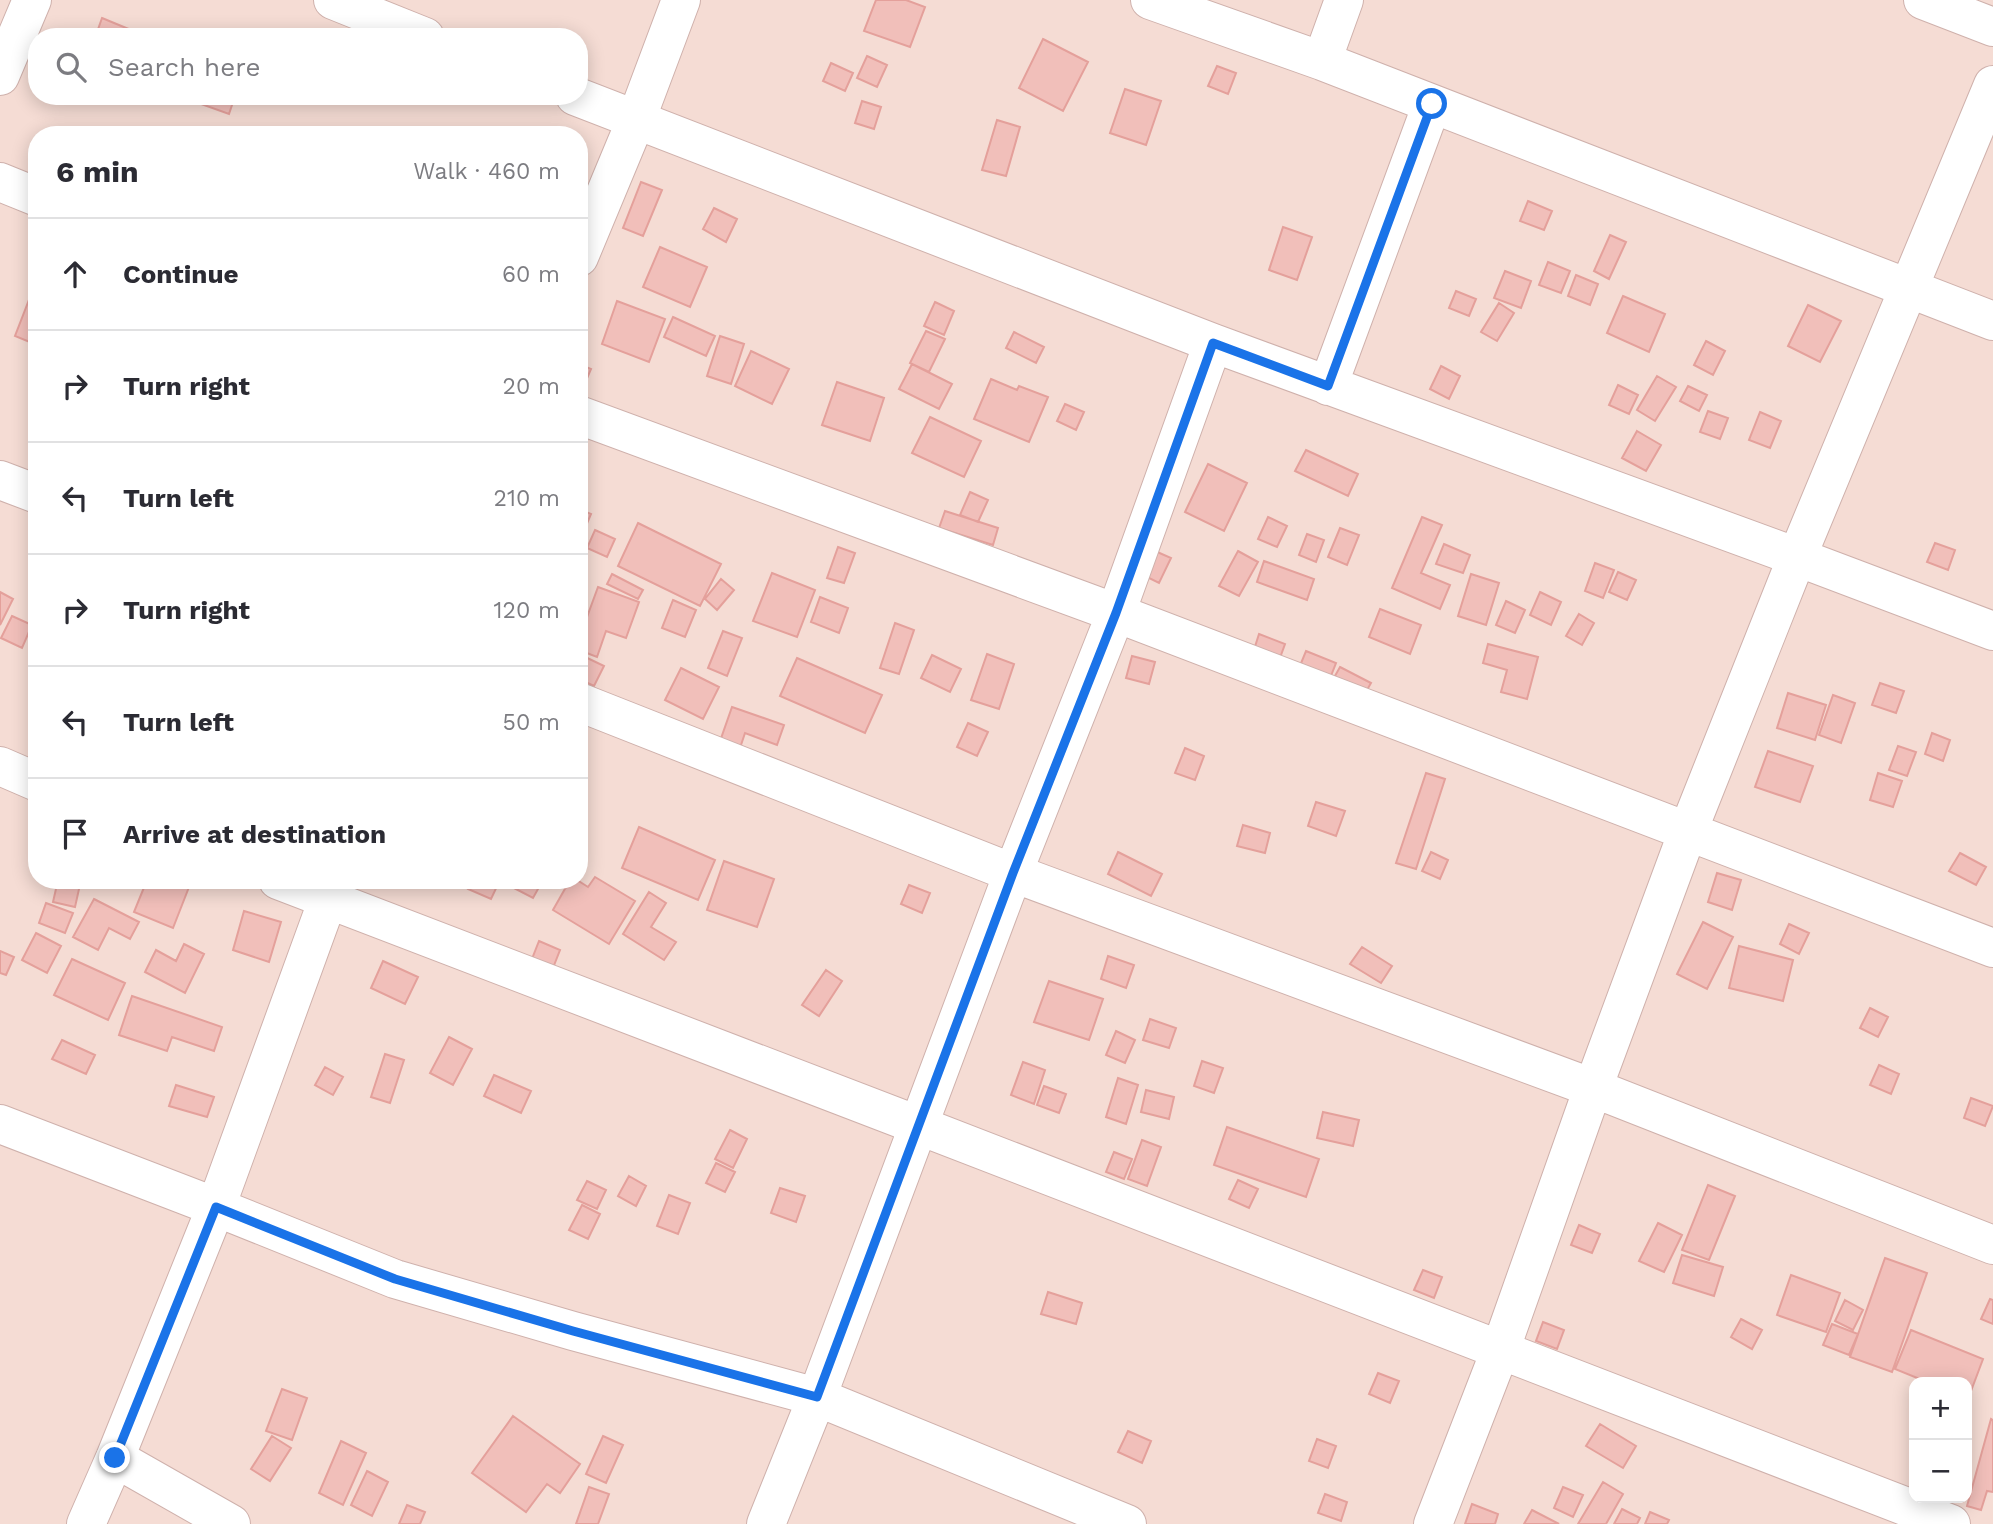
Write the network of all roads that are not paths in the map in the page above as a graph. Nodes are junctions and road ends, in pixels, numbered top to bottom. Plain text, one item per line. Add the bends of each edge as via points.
1 (32, 0) edge
2 (333, 0) edge
3 (681, 0) edge
4 (1150, 0) edge
5 (1344, 0) edge
6 (1923, 0) edge
7 (1993, 27) edge
8 (403, 28) edge
9 (1322, 61) junction
10 (0, 76) edge
11 (1993, 85) edge
12 (588, 101) edge
13 (1432, 104) junction
14 (636, 120) junction
15 (0, 182) edge
16 (28, 193) edge
17 (588, 235) edge
18 (1908, 287) junction
19 (1993, 321) edge
20 (1213, 343) junction
21 (1328, 386) junction
22 (588, 418) edge
23 (0, 480) edge
24 (28, 491) edge
25 (1797, 557) junction
26 (1116, 613) junction
27 (1993, 631) edge
28 (588, 706) edge
29 (0, 766) edge
30 (28, 778) edge
31 (1688, 831) junction
32 (1013, 873) junction
33 (331, 890) edge
34 (1993, 948) edge
35 (1593, 1088) junction
36 (0, 1125) edge
37 (920, 1126) junction
38 (216, 1207) junction
39 (1993, 1245) edge
40 (1500, 1351) junction
41 (817, 1397) junction
42 (115, 1458) junction
43 (86, 1524) edge
44 (231, 1524) edge
45 (766, 1524) edge
46 (1127, 1524) edge
47 (1433, 1524) edge
48 (1951, 1524) edge

1 - 10 street
2 - 8 street
3 - 14 street
4 - 9 street
5 - 9 street
6 - 7 street
9 - 13 street
11 - 18 street
12 - 14 street
13 - 18 street
13 - 21 street
14 - 17 street
14 - 20 street
15 - 16 street
18 - 19 street
18 - 25 street
20 - 21 street
20 - 26 street
21 - 25 street
22 - 26 street
23 - 24 street
25 - 27 street
25 - 31 street
26 - 31 street
26 - 32 street
28 - 32 street
29 - 30 street
31 - 34 street
31 - 35 street
32 - 35 street
32 - 37 street
33 - 37 street
33 - 38 street
35 - 39 street
35 - 40 street
36 - 38 street
37 - 40 street
37 - 41 street
38 - 41 street via 395,1279
38 - 42 street
40 - 47 street
40 - 48 street
41 - 45 street
41 - 46 street
42 - 43 street
42 - 44 street

